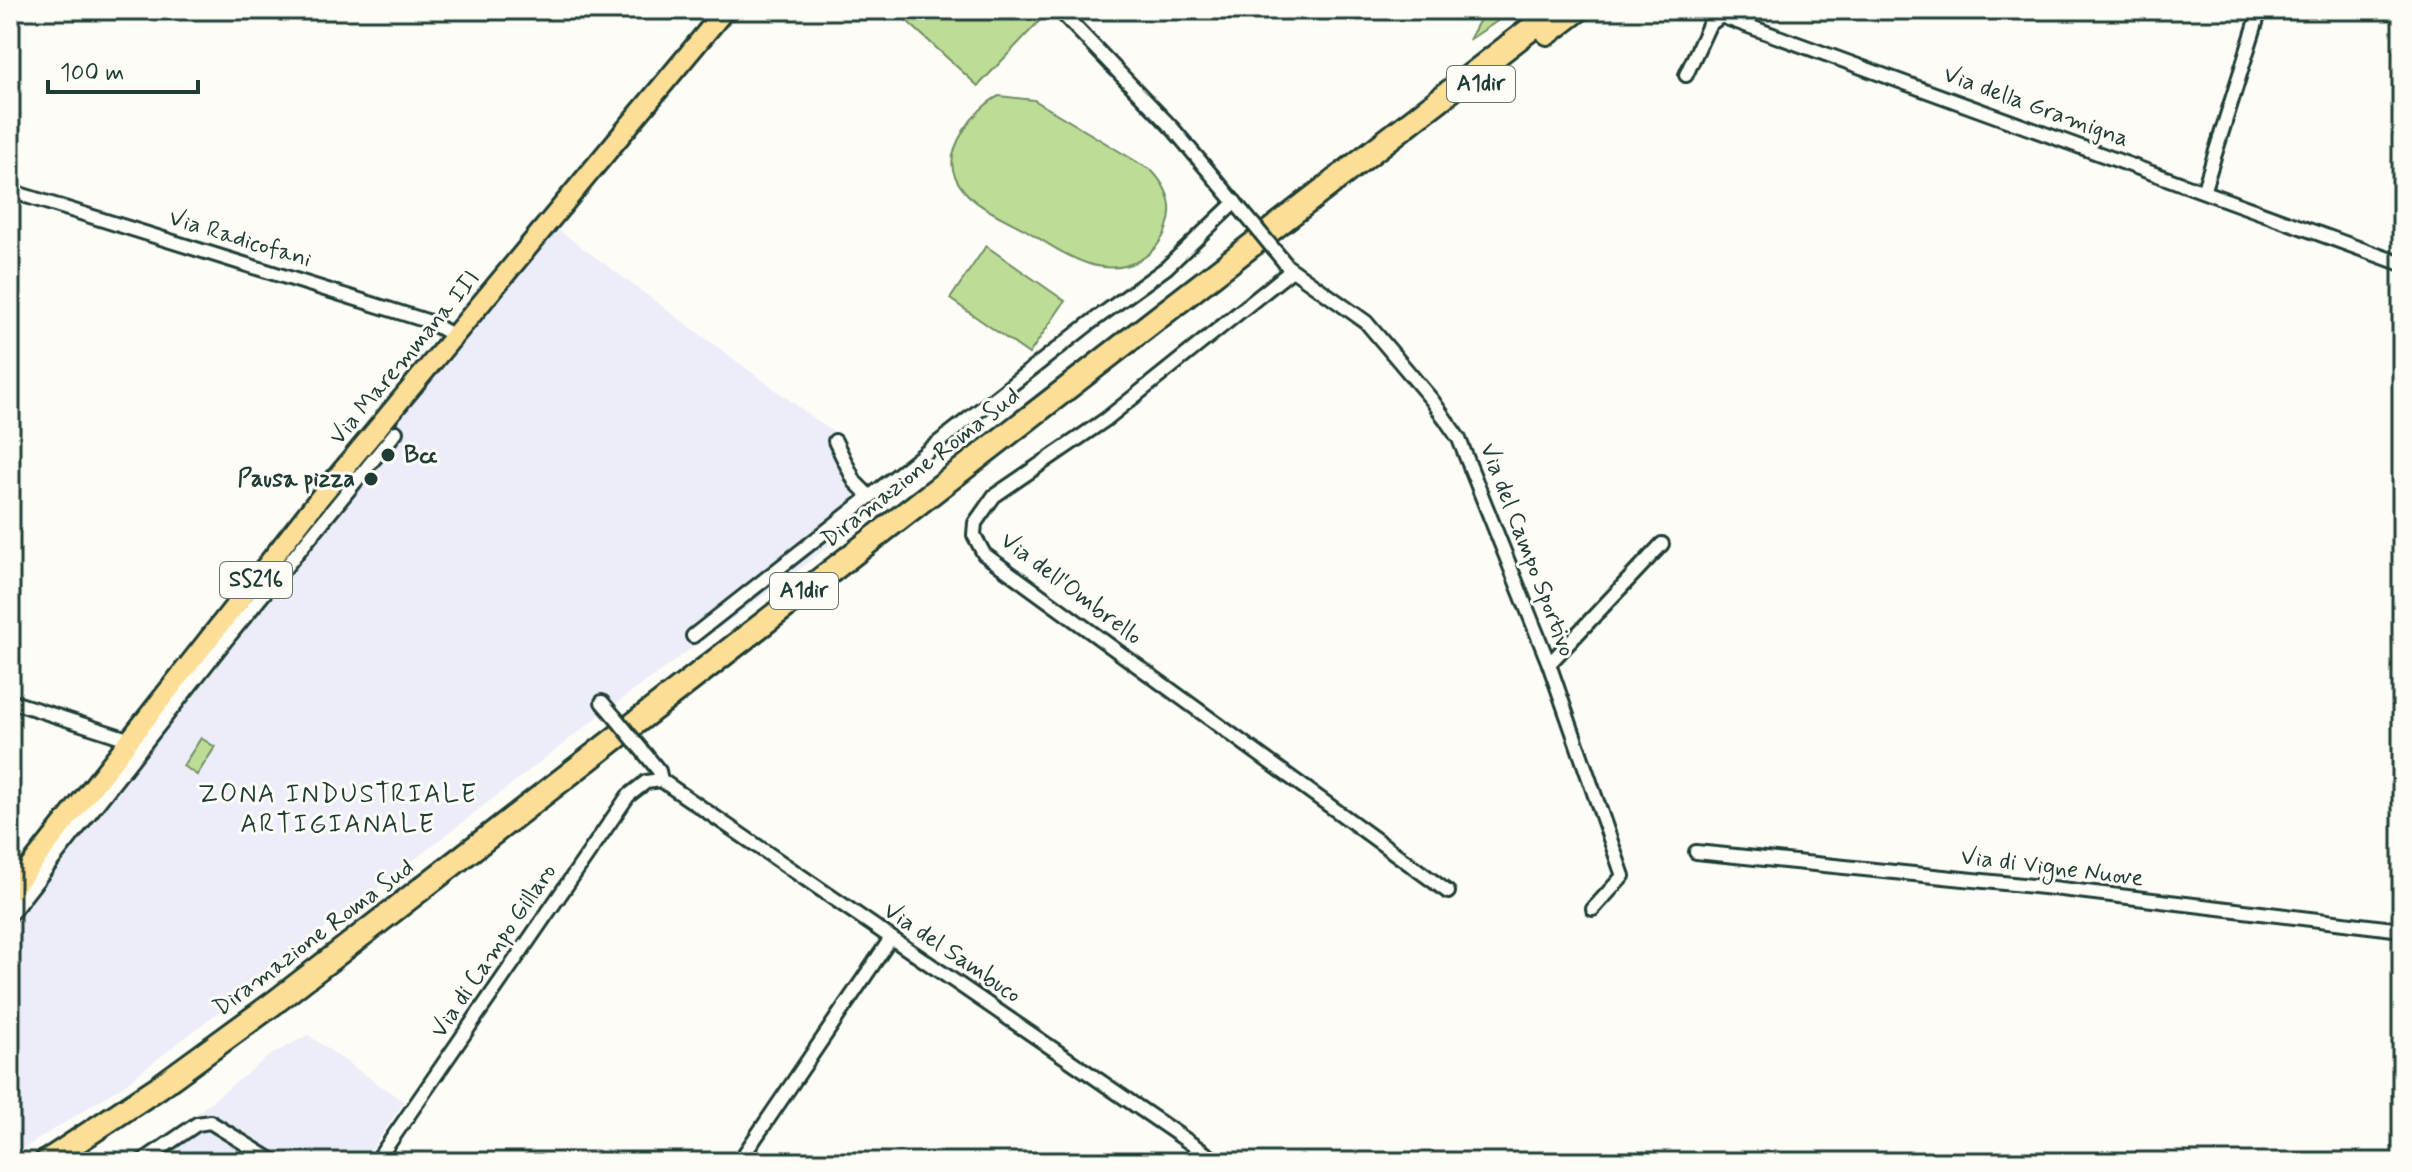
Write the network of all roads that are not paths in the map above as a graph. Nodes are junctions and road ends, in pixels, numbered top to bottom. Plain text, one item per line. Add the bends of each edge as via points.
1 (725, 10) edge
2 (1059, 10) edge
3 (1555, 10) edge
4 (1578, 10) edge
5 (2260, 10) edge
6 (1686, 75) dead end
7 (2204, 189) junction
8 (10, 191) edge
9 (1235, 202) junction
10 (2402, 264) edge
11 (1288, 267) junction
12 (455, 336) junction
13 (396, 432) dead end
14 (835, 441) dead end
15 (870, 497) junction
16 (1662, 544) dead end
17 (693, 636) dead end
18 (1549, 664) junction
19 (10, 701) edge
20 (602, 702) dead end
21 (131, 740) junction
22 (661, 780) junction
23 (1696, 852) dead end
24 (10, 892) edge
25 (1448, 892) dead end
26 (1593, 909) dead end
27 (10, 915) edge
28 (2402, 930) edge
29 (891, 938) junction
30 (745, 1153) dead end
31 (46, 1162) edge
32 (73, 1162) edge
33 (141, 1162) edge
34 (275, 1162) edge
35 (376, 1162) edge
36 (1218, 1162) edge

1 - 12 main road, Via Maremmana III / SS216
2 - 9 street, Via del Campo Sportivo
3 - 31 highway, Diramazione Roma Sud / A1dir via 274,1003
4 - 32 highway, Diramazione Roma Sud / A1dir via 283,1014
5 - 7 street
6 - 7 street, Via della Gramigna via 1709,25 1721,16
7 - 10 street, Via della Gramigna
8 - 12 street, Via Radicofani via 427,321
9 - 11 street, Via del Campo Sportivo, bridge
9 - 15 street via 1166,268
11 - 18 street, Via del Campo Sportivo via 1366,322 1451,425
11 - 25 street, Via dell'Ombrello via 1105,420 994,496 978,514 974,535 984,554
12 - 21 main road, Via Maremmana III / SS216 via 321,496
13 - 27 street
14 - 15 street via 850,475
15 - 17 street
16 - 18 street
18 - 26 street, Via del Campo Sportivo via 1623,876
19 - 21 street
20 - 22 street, bridge
21 - 24 main road, Via Maremmana III / SS216
22 - 29 street, Via del Sambuco
22 - 35 street, Via di Campo Gillaro via 646,782 628,796
23 - 28 street, Via di Vigne Nuove
29 - 30 street
29 - 36 street, Via del Sambuco
33 - 34 street via 197,1124 210,1122

